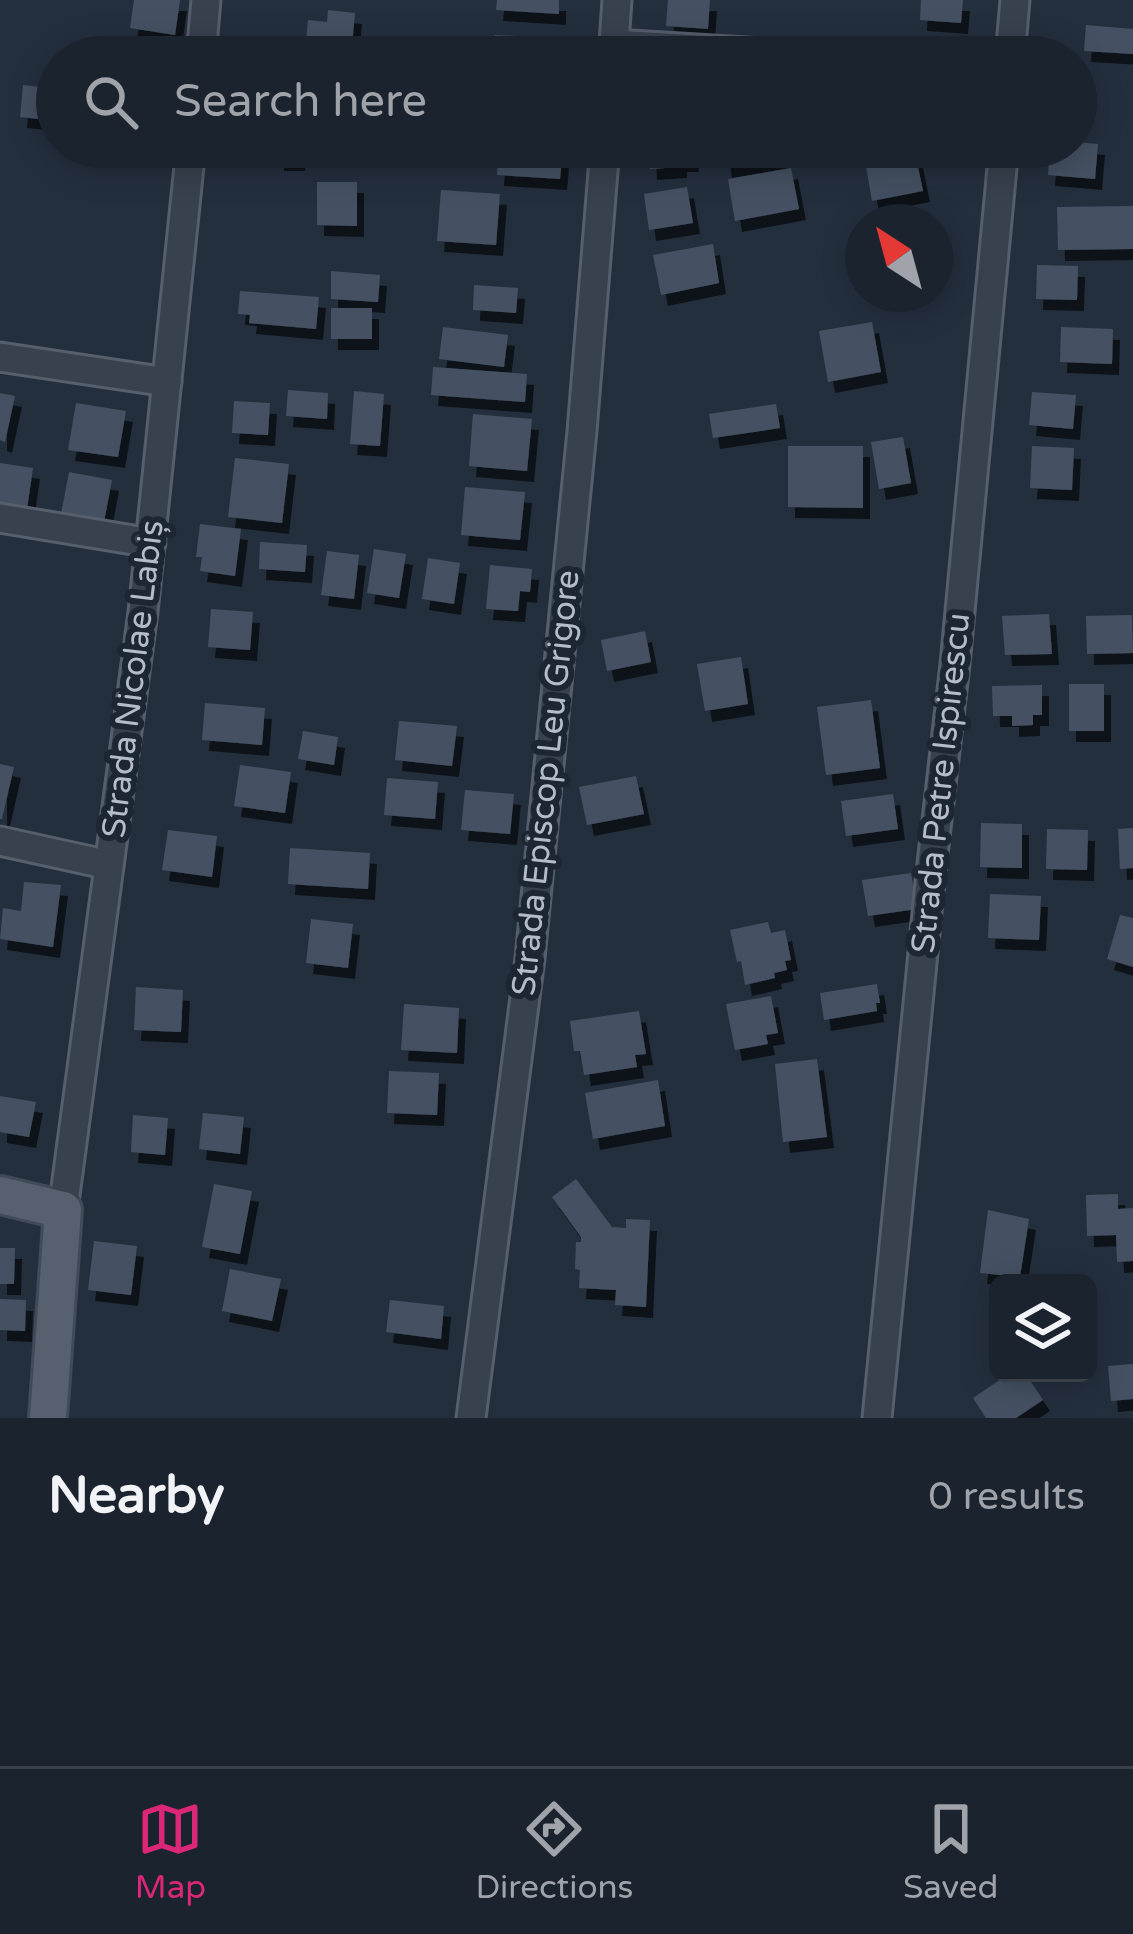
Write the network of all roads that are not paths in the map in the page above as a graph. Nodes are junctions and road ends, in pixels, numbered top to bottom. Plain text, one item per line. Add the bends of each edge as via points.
1 (206, 0) edge
2 (617, 0) edge
3 (1015, 0) edge
4 (203, 36) edge
5 (614, 36) edge
6 (1012, 36) edge
7 (189, 168) edge
8 (603, 168) edge
9 (1002, 168) edge
10 (0, 357) edge
11 (167, 382) junction
12 (0, 518) edge
13 (151, 543) junction
14 (0, 841) edge
15 (110, 865) junction
16 (0, 1195) edge
17 (63, 1210) junction
18 (48, 1418) edge
19 (471, 1418) edge
20 (877, 1418) edge

1 - 4 street
2 - 5 street
3 - 6 street
7 - 11 street, Strada Nicolae Labiș
8 - 19 street, Strada Episcop Leu Grigore via 530,958
9 - 20 street, Strada Petre Ispirescu
10 - 11 street
11 - 13 street, Strada Nicolae Labiș
12 - 13 street
13 - 15 street, Strada Nicolae Labiș
14 - 15 street
15 - 17 street, Strada Nicolae Labiș
16 - 17 main road
17 - 18 main road

